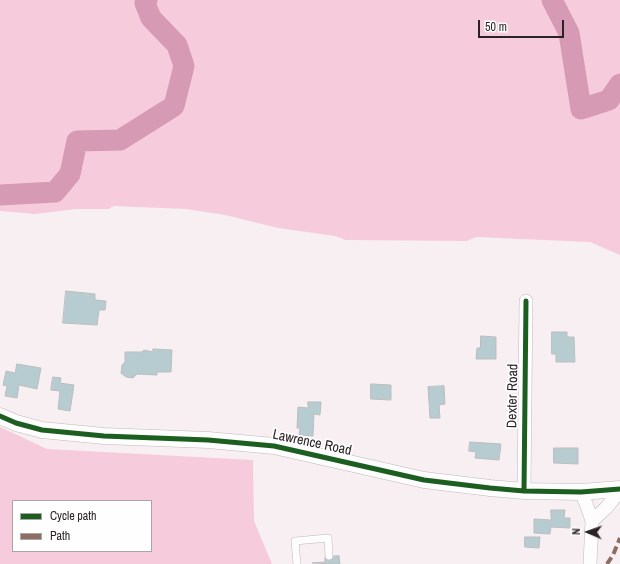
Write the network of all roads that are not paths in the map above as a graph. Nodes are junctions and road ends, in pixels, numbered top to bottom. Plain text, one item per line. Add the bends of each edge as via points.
1 (526, 301) dead end
2 (0, 416) edge
3 (620, 490) edge
4 (524, 491) junction
5 (581, 492) junction
6 (592, 521) junction
7 (329, 556) dead end
8 (297, 564) edge
9 (590, 564) edge

1 - 4 street, Dexter Road
2 - 4 street, Lawrence Road via 42,430 274,446 424,480
3 - 5 street, Lawrence Road
3 - 6 street
4 - 5 street, Lawrence Road
5 - 6 street
6 - 9 street
7 - 8 lane via 328,538 295,540

